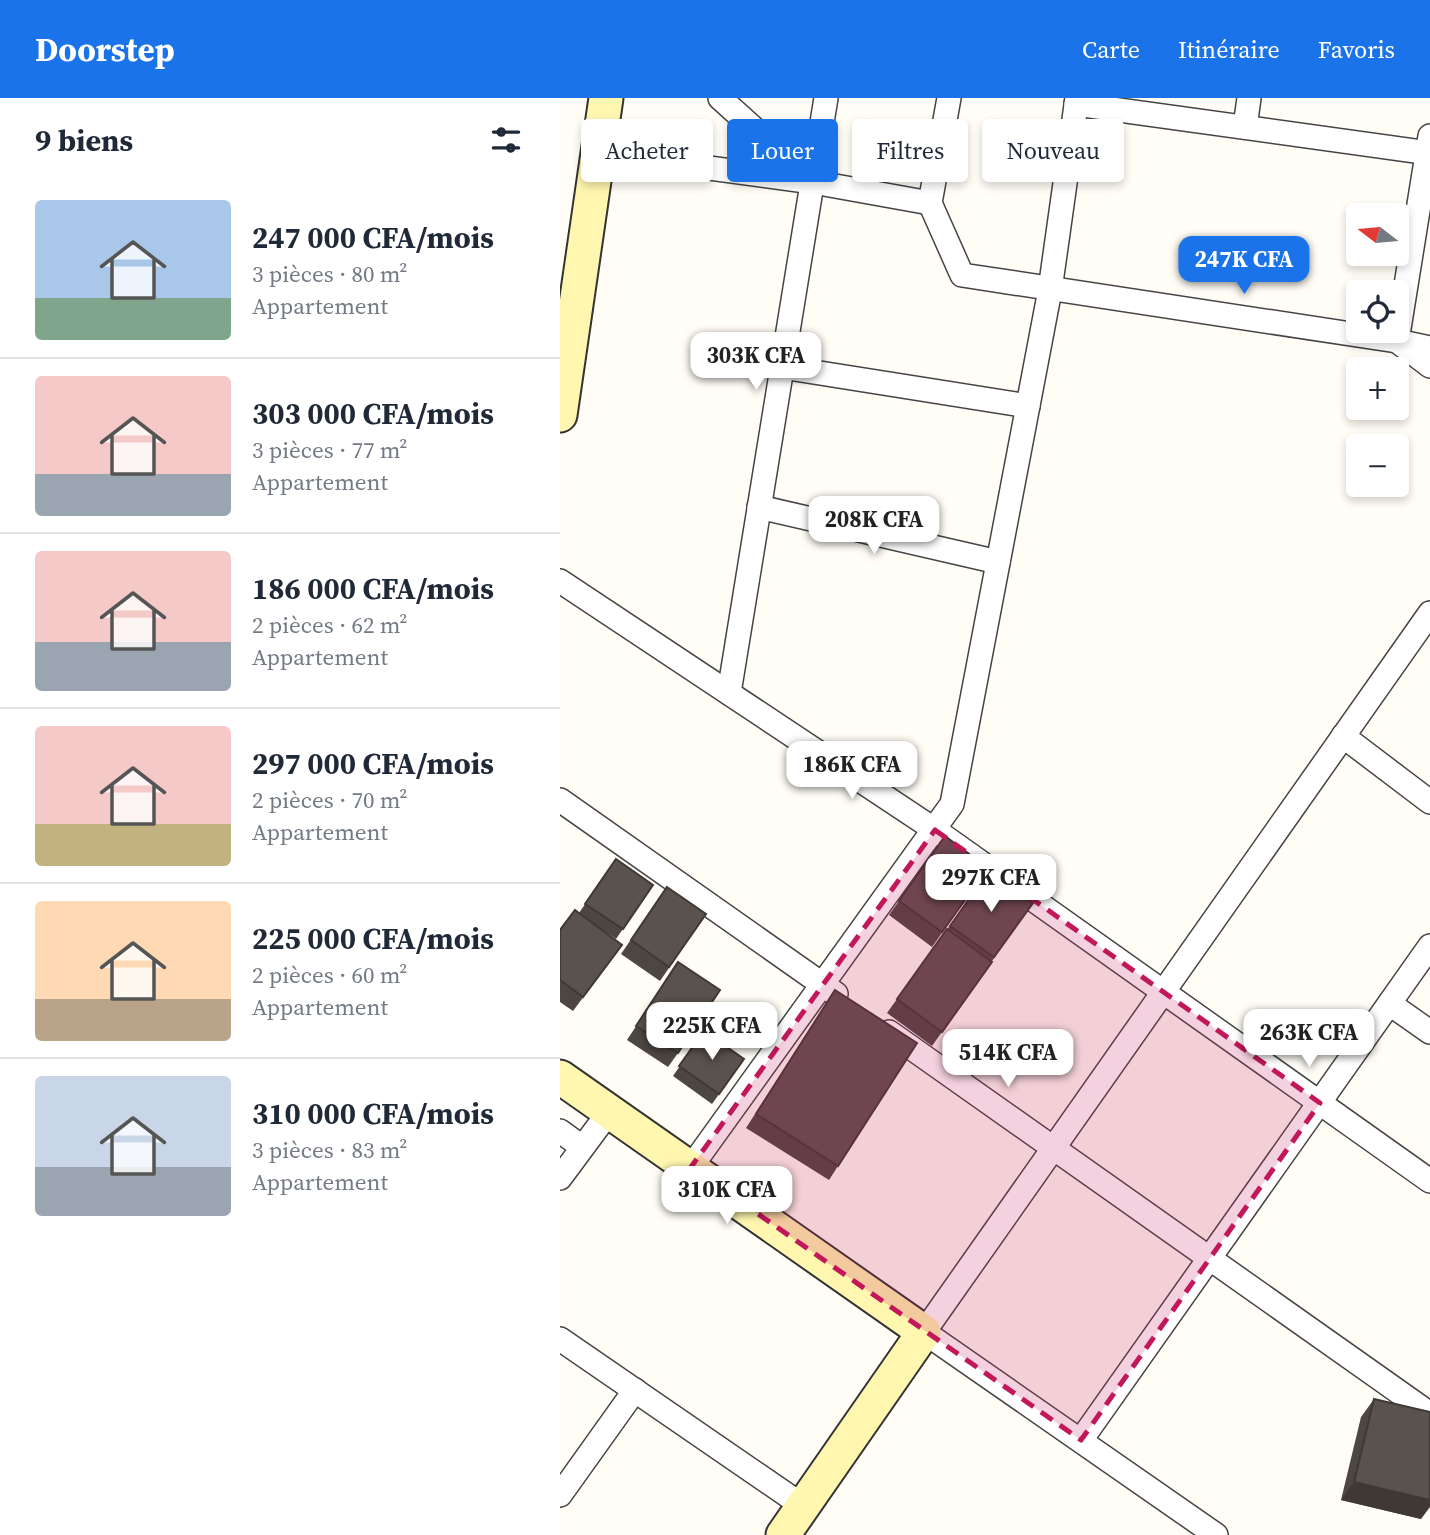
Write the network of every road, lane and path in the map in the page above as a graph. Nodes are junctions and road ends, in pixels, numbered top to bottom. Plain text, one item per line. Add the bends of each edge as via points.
1 (606, 98) edge
2 (720, 98) edge
3 (826, 98) edge
4 (949, 98) edge
5 (1250, 98) edge
6 (1077, 101) edge
7 (603, 119) edge
8 (743, 119) edge
9 (823, 119) edge
10 (1245, 127) junction
11 (1429, 147) edge
12 (593, 182) edge
13 (813, 182) joint
14 (930, 203) junction
15 (1407, 280) edge
16 (1049, 290) junction
17 (1346, 334) edge
18 (1400, 343) edge
19 (1406, 343) edge
20 (565, 347) edge
21 (1430, 348) edge
22 (1430, 366) edge
23 (782, 367) junction
24 (1028, 406) junction
25 (560, 415) edge
26 (759, 507) junction
27 (998, 562) junction
28 (560, 581) edge
29 (1430, 613) edge
30 (729, 693) junction
31 (1343, 736) junction
32 (560, 800) edge
33 (1430, 803) edge
34 (935, 830) junction
35 (1430, 946) edge
36 (823, 985) junction
37 (1163, 992) junction
38 (1390, 1003) junction
39 (854, 1007) edge
40 (875, 1021) edge
41 (1430, 1032) edge
42 (560, 1077) edge
43 (1320, 1102) junction
44 (609, 1112) junction
45 (560, 1131) edge
46 (582, 1147) junction
47 (1054, 1148) junction
48 (691, 1167) junction
49 (560, 1178) edge
50 (1430, 1181) edge
51 (1209, 1258) junction
52 (924, 1332) junction
53 (560, 1339) edge
54 (635, 1390) junction
55 (1430, 1414) edge
56 (1081, 1440) junction
57 (560, 1495) edge
58 (803, 1506) junction
59 (783, 1535) edge
60 (1216, 1535) edge

1 - 7 street
2 - 8 street
3 - 9 street
4 - 14 street
5 - 10 street
6 - 10 street
6 - 16 street
10 - 11 street
11 - 15 street
12 - 20 street
13 - 14 street
13 - 23 street
14 - 16 street via 962,275
16 - 17 street
16 - 24 street
18 - 22 street
19 - 21 street
20 - 25 street
23 - 24 street
23 - 26 street
24 - 27 street
26 - 27 street
26 - 30 street
27 - 34 street via 953,804
28 - 30 street
29 - 31 street
30 - 34 street
31 - 33 street
31 - 37 street
32 - 36 street
34 - 36 street
34 - 37 street
35 - 38 street
36 - 39 street
36 - 48 street
37 - 43 street
37 - 47 street
38 - 41 street
38 - 43 street
40 - 47 street
42 - 44 street
43 - 50 street
43 - 51 street
44 - 46 street
44 - 48 street
45 - 46 street
46 - 49 street
47 - 51 street
47 - 52 street
48 - 52 street
51 - 55 street
51 - 56 street
52 - 56 street
52 - 58 street
53 - 54 street
54 - 57 street
54 - 58 street
56 - 60 street
58 - 59 street

